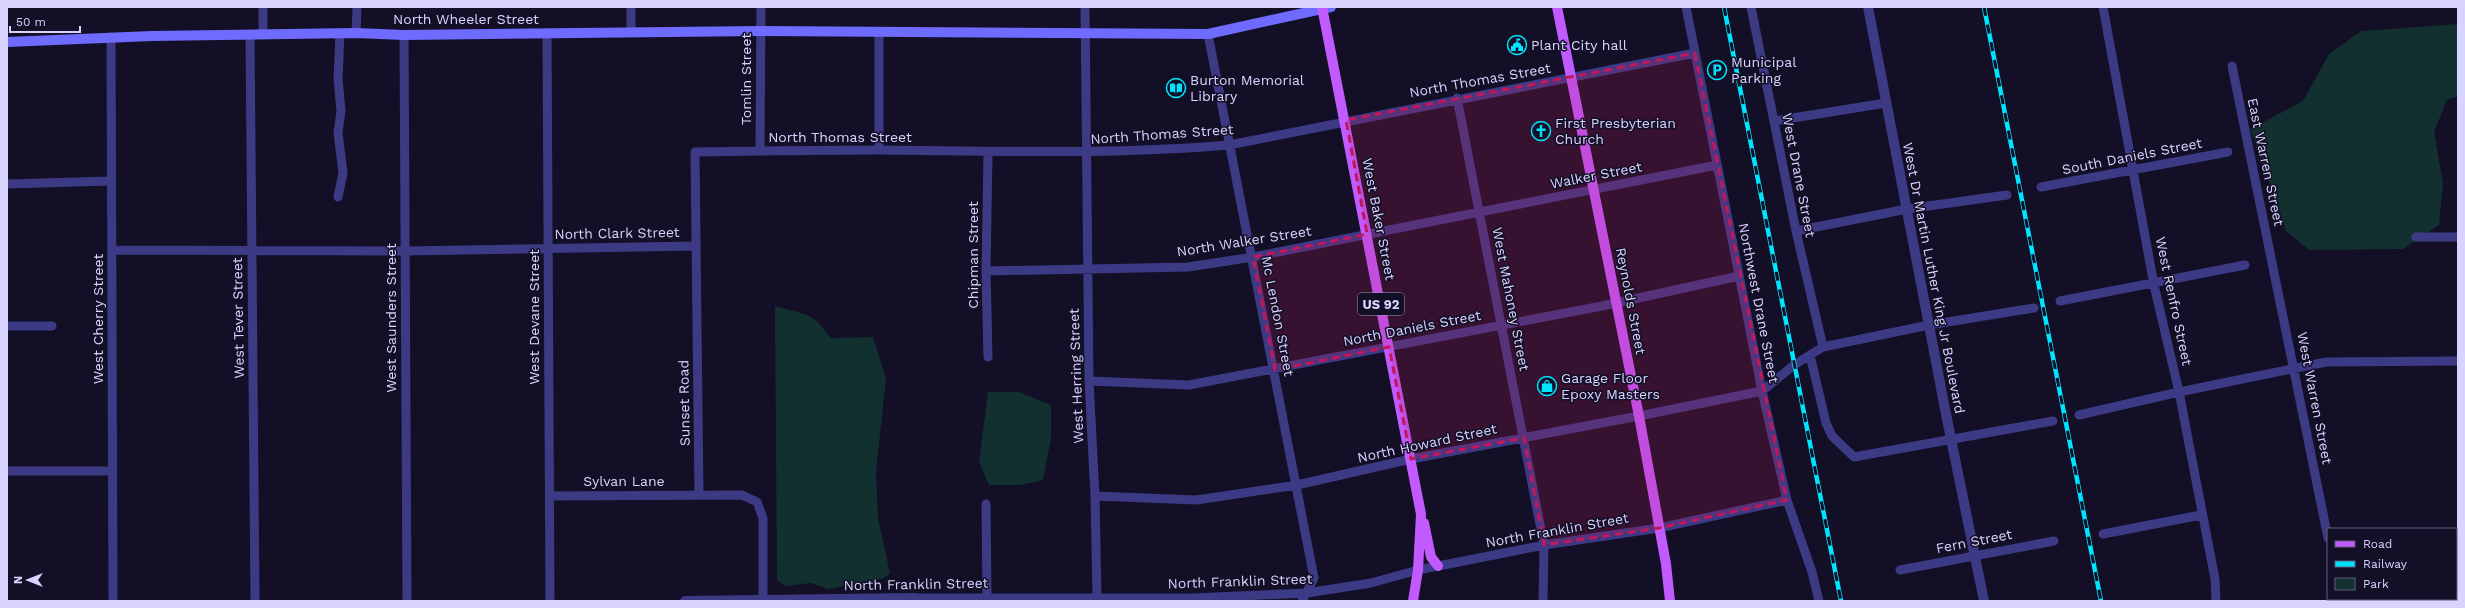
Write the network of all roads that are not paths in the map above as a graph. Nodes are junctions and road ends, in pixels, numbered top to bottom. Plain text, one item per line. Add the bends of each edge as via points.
1 (263, 7) edge
2 (357, 7) edge
3 (631, 7) edge
4 (761, 7) edge
5 (1085, 7) edge
6 (1557, 7) edge
7 (1686, 7) edge
8 (1751, 7) edge
9 (1868, 7) edge
10 (2103, 7) edge
11 (1325, 8) edge
12 (761, 31) junction
13 (631, 32) junction
14 (879, 32) junction
15 (1084, 32) junction
16 (356, 33) junction
17 (547, 33) junction
18 (340, 34) junction
19 (1208, 34) junction
20 (263, 35) junction
21 (404, 35) junction
22 (250, 36) junction
23 (111, 37) junction
24 (7, 42) edge
25 (1695, 52) junction
26 (2232, 66) dead end
27 (1572, 78) junction
28 (1457, 98) junction
29 (1886, 103) junction
30 (1346, 120) junction
31 (1774, 121) junction
32 (1229, 145) junction
33 (878, 150) junction
34 (760, 151) junction
35 (695, 152) joint
36 (2228, 152) dead end
37 (988, 153) junction
38 (1085, 153) junction
39 (1717, 165) junction
40 (2134, 170) junction
41 (111, 181) junction
42 (7, 184) edge
43 (2041, 187) dead end
44 (1595, 190) junction
45 (2007, 195) dead end
46 (338, 197) dead end
47 (1907, 209) junction
48 (1480, 212) junction
49 (1796, 230) junction
50 (1367, 234) junction
51 (2416, 237) dead end
52 (2458, 237) edge
53 (695, 246) junction
54 (251, 248) junction
55 (548, 248) junction
56 (112, 250) junction
57 (404, 251) junction
58 (1253, 257) junction
59 (2273, 264) joint
60 (2245, 265) dead end
61 (1086, 268) junction
62 (986, 271) junction
63 (1739, 276) junction
64 (2154, 284) junction
65 (2060, 301) dead end
66 (1617, 303) junction
67 (2034, 308) dead end
68 (1501, 325) junction
69 (1929, 325) junction
70 (7, 326) edge
71 (52, 326) dead end
72 (1389, 347) junction
73 (1823, 347) junction
74 (1810, 355) junction
75 (988, 357) dead end
76 (2458, 362) edge
77 (1275, 370) junction
78 (2295, 370) junction
79 (1088, 381) junction
80 (1762, 391) junction
81 (2179, 392) junction
82 (2080, 415) dead end
83 (1639, 416) junction
84 (2052, 421) dead end
85 (1524, 438) junction
86 (1951, 439) junction
87 (1411, 459) junction
88 (7, 471) edge
89 (112, 471) junction
90 (1298, 484) junction
91 (699, 495) junction
92 (550, 496) junction
93 (1095, 496) junction
94 (1787, 500) junction
95 (986, 504) dead end
96 (1421, 514) junction
97 (2201, 515) junction
98 (1659, 528) junction
99 (2327, 533) edge
100 (2103, 534) dead end
101 (2054, 541) dead end
102 (1544, 545) junction
103 (1975, 555) junction
104 (1438, 566) junction
105 (1418, 570) junction
106 (1900, 570) dead end
107 (987, 597) junction
108 (1097, 597) junction
109 (1305, 597) edge
110 (915, 599) edge
111 (762, 600) junction
112 (1193, 600) edge
113 (113, 601) edge
114 (255, 601) edge
115 (407, 601) edge
116 (550, 601) edge
117 (685, 601) edge
118 (1413, 601) edge
119 (1543, 601) edge
120 (1670, 601) edge
121 (1819, 601) edge
122 (1984, 601) edge
123 (2216, 601) edge

1 - 20 street
2 - 16 street
3 - 13 street
4 - 12 street, Tomlin Street
5 - 15 street, West Herring Street
6 - 27 main road, Reynolds Street
7 - 25 street, Northwest Drane Street
8 - 31 street, West Drane Street
9 - 29 street, West Dr Martin Luther King Jr Boulevard
10 - 40 street, West Renfro Street
11 - 19 main road, North Wheeler Street
11 - 30 main road, West Baker Street / US 92
12 - 13 main road, North Wheeler Street
12 - 14 main road, North Wheeler Street
12 - 34 street, Tomlin Street
13 - 17 main road, North Wheeler Street
14 - 15 main road, North Wheeler Street
14 - 33 street
15 - 19 main road, North Wheeler Street
15 - 38 street, West Herring Street
16 - 18 main road, North Wheeler Street
16 - 21 main road, North Wheeler Street
17 - 21 main road, North Wheeler Street
17 - 55 street, West Devane Street
18 - 20 main road, North Wheeler Street
18 - 46 street via 338,79 341,111 338,134 343,173
19 - 32 street, Mc Lendon Street
20 - 22 main road, North Wheeler Street
21 - 57 street, West Saunders Street
22 - 23 main road, North Wheeler Street
22 - 54 street, West Tever Street
23 - 24 main road, North Wheeler Street
23 - 41 street, West Cherry Street
25 - 27 street, North Thomas Street
25 - 39 street, Northwest Drane Street
26 - 59 street, East Warren Street
27 - 28 street, North Thomas Street
27 - 44 main road, Reynolds Street
28 - 30 street, North Thomas Street
28 - 48 street, West Mahoney Street
29 - 31 street
29 - 47 street, West Dr Martin Luther King Jr Boulevard
30 - 32 street, North Thomas Street
30 - 50 main road, West Baker Street / US 92
31 - 49 street, West Drane Street
32 - 38 street, North Thomas Street
32 - 58 street, Mc Lendon Street
33 - 34 street, North Thomas Street
33 - 37 street, North Thomas Street
34 - 35 street, North Thomas Street
35 - 53 street, Sunset Road
36 - 40 street, South Daniels Street
37 - 38 street, North Thomas Street
37 - 62 street, Chipman Street
38 - 61 street, West Herring Street
39 - 44 street, Walker Street
39 - 63 street, Northwest Drane Street
40 - 43 street, South Daniels Street
40 - 64 street, West Renfro Street
41 - 42 street
41 - 56 street, West Cherry Street
44 - 48 street, Walker Street
44 - 66 main road, Reynolds Street
45 - 47 street
47 - 49 street
47 - 69 street, West Dr Martin Luther King Jr Boulevard
48 - 50 street, North Walker Street
48 - 68 street, West Mahoney Street
49 - 73 street, West Drane Street
50 - 58 street, North Walker Street
50 - 72 main road, West Baker Street / US 92
51 - 52 street
53 - 55 street, North Clark Street
53 - 91 street, Sunset Road
54 - 56 street, North Clark Street
54 - 57 street, North Clark Street
54 - 114 street, West Tever Street
55 - 57 street, North Clark Street
55 - 92 street, West Devane Street
56 - 89 street, West Cherry Street
57 - 115 street, West Saunders Street
58 - 61 street, North Walker Street via 1188,267
58 - 77 street, Mc Lendon Street
59 - 78 street, West Warren Street
60 - 64 street
61 - 62 street, North Walker Street
61 - 79 street, West Herring Street
62 - 75 street, Chipman Street
63 - 66 street, North Daniels Street
63 - 80 street, Northwest Drane Street
64 - 65 street
64 - 81 street, West Renfro Street
66 - 68 street, North Daniels Street
66 - 83 main road, Reynolds Street
67 - 69 street
68 - 72 street, North Daniels Street
68 - 85 street, West Mahoney Street
69 - 73 street
69 - 86 street, West Dr Martin Luther King Jr Boulevard
70 - 71 street
72 - 77 street, North Daniels Street
72 - 87 main road, West Baker Street / US 92
73 - 74 street
74 - 80 street
74 - 86 street via 1826,423 1832,436 1854,457
76 - 78 street via 2326,362
77 - 79 street, North Daniels Street via 1189,385
77 - 90 street, Mc Lendon Street
78 - 81 street
78 - 99 street, West Warren Street
79 - 93 street, West Herring Street
80 - 83 street, North Howard Street
80 - 94 street, Northwest Drane Street
81 - 82 street
81 - 97 street, West Renfro Street
83 - 85 street, North Howard Street
83 - 98 main road, Reynolds Street
84 - 86 street
85 - 87 street, North Howard Street
85 - 102 street, West Mahoney Street
86 - 103 street, West Dr Martin Luther King Jr Boulevard
87 - 90 street, North Howard Street
87 - 96 main road, West Baker Street / US 92
88 - 89 street
89 - 113 street, West Cherry Street
90 - 93 street, North Howard Street via 1196,500
90 - 109 street, Mc Lendon Street via 1314,578
91 - 92 street, Sylvan Lane
91 - 111 street via 742,495 757,502 763,518
92 - 116 street, West Devane Street
93 - 108 street, West Herring Street
94 - 98 street, North Franklin Street
94 - 121 street, Northwest Drane Street via 1812,572
95 - 107 street
96 - 104 main road, US 92 via 1431,557
96 - 105 main road, West Baker Street / US 92
97 - 100 street
97 - 123 street, West Renfro Street
98 - 102 street, North Franklin Street
98 - 120 main road, Reynolds Street
101 - 103 street, Fern Street
102 - 104 street, North Franklin Street
102 - 119 street, West Mahoney Street
103 - 106 street, Fern Street
103 - 122 street, West Dr Martin Luther King Jr Boulevard
104 - 105 street, North Franklin Street
105 - 109 street, North Franklin Street
105 - 118 main road, West Baker Street / US 92
107 - 108 street, North Franklin Street
107 - 110 street, North Franklin Street
108 - 112 street, North Franklin Street
109 - 112 street, North Franklin Street
110 - 111 street, North Franklin Street
111 - 117 street, North Franklin Street

